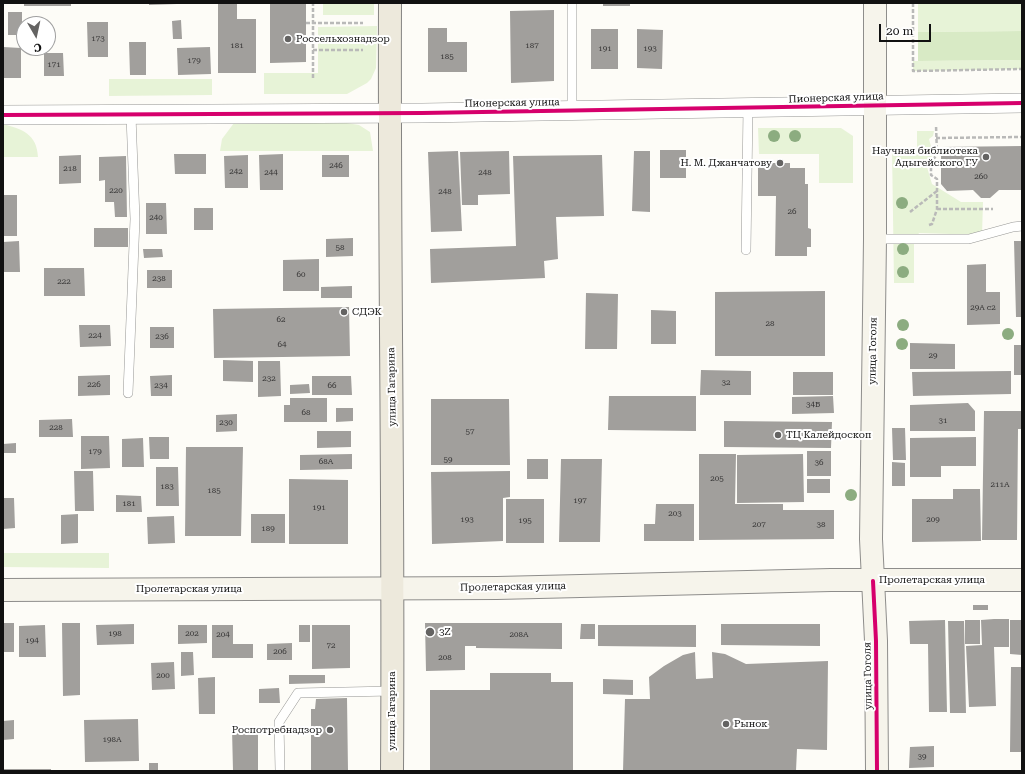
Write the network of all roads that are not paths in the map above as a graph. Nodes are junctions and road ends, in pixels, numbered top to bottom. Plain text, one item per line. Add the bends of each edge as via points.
1 (390, 3) edge
2 (572, 3) edge
3 (875, 3) edge
4 (1022, 103) edge
5 (875, 105) junction
6 (748, 108) junction
7 (572, 110) junction
8 (390, 112) junction
9 (3, 115) edge
10 (132, 116) junction
11 (1022, 226) edge
12 (875, 239) junction
13 (746, 250) dead end
14 (128, 393) dead end
15 (1022, 580) edge
16 (873, 581) junction
17 (393, 588) junction
18 (3, 590) edge
19 (392, 691) junction
20 (280, 771) edge
21 (392, 771) edge
22 (877, 771) edge

1 - 8 main road, улица Гагарина
2 - 7 lane
3 - 5 main road, улица Гоголя
4 - 5 street, Пионерская улица
5 - 6 street, Пионерская улица
5 - 12 main road, улица Гоголя
6 - 7 street, Пионерская улица
6 - 13 lane
7 - 8 street, Пионерская улица
8 - 10 street, Пионерская улица
8 - 17 main road, улица Гагарина
9 - 10 street, Пионерская улица
10 - 14 lane via 135,219
11 - 12 lane via 1013,226 969,239
12 - 16 main road, улица Гоголя via 871,539
15 - 16 main road, Пролетарская улица
16 - 17 main road, Пролетарская улица
16 - 22 main road, улица Гоголя
17 - 18 main road, Пролетарская улица
17 - 19 main road, улица Гагарина
19 - 20 lane via 298,693 279,722
19 - 21 main road, улица Гагарина

